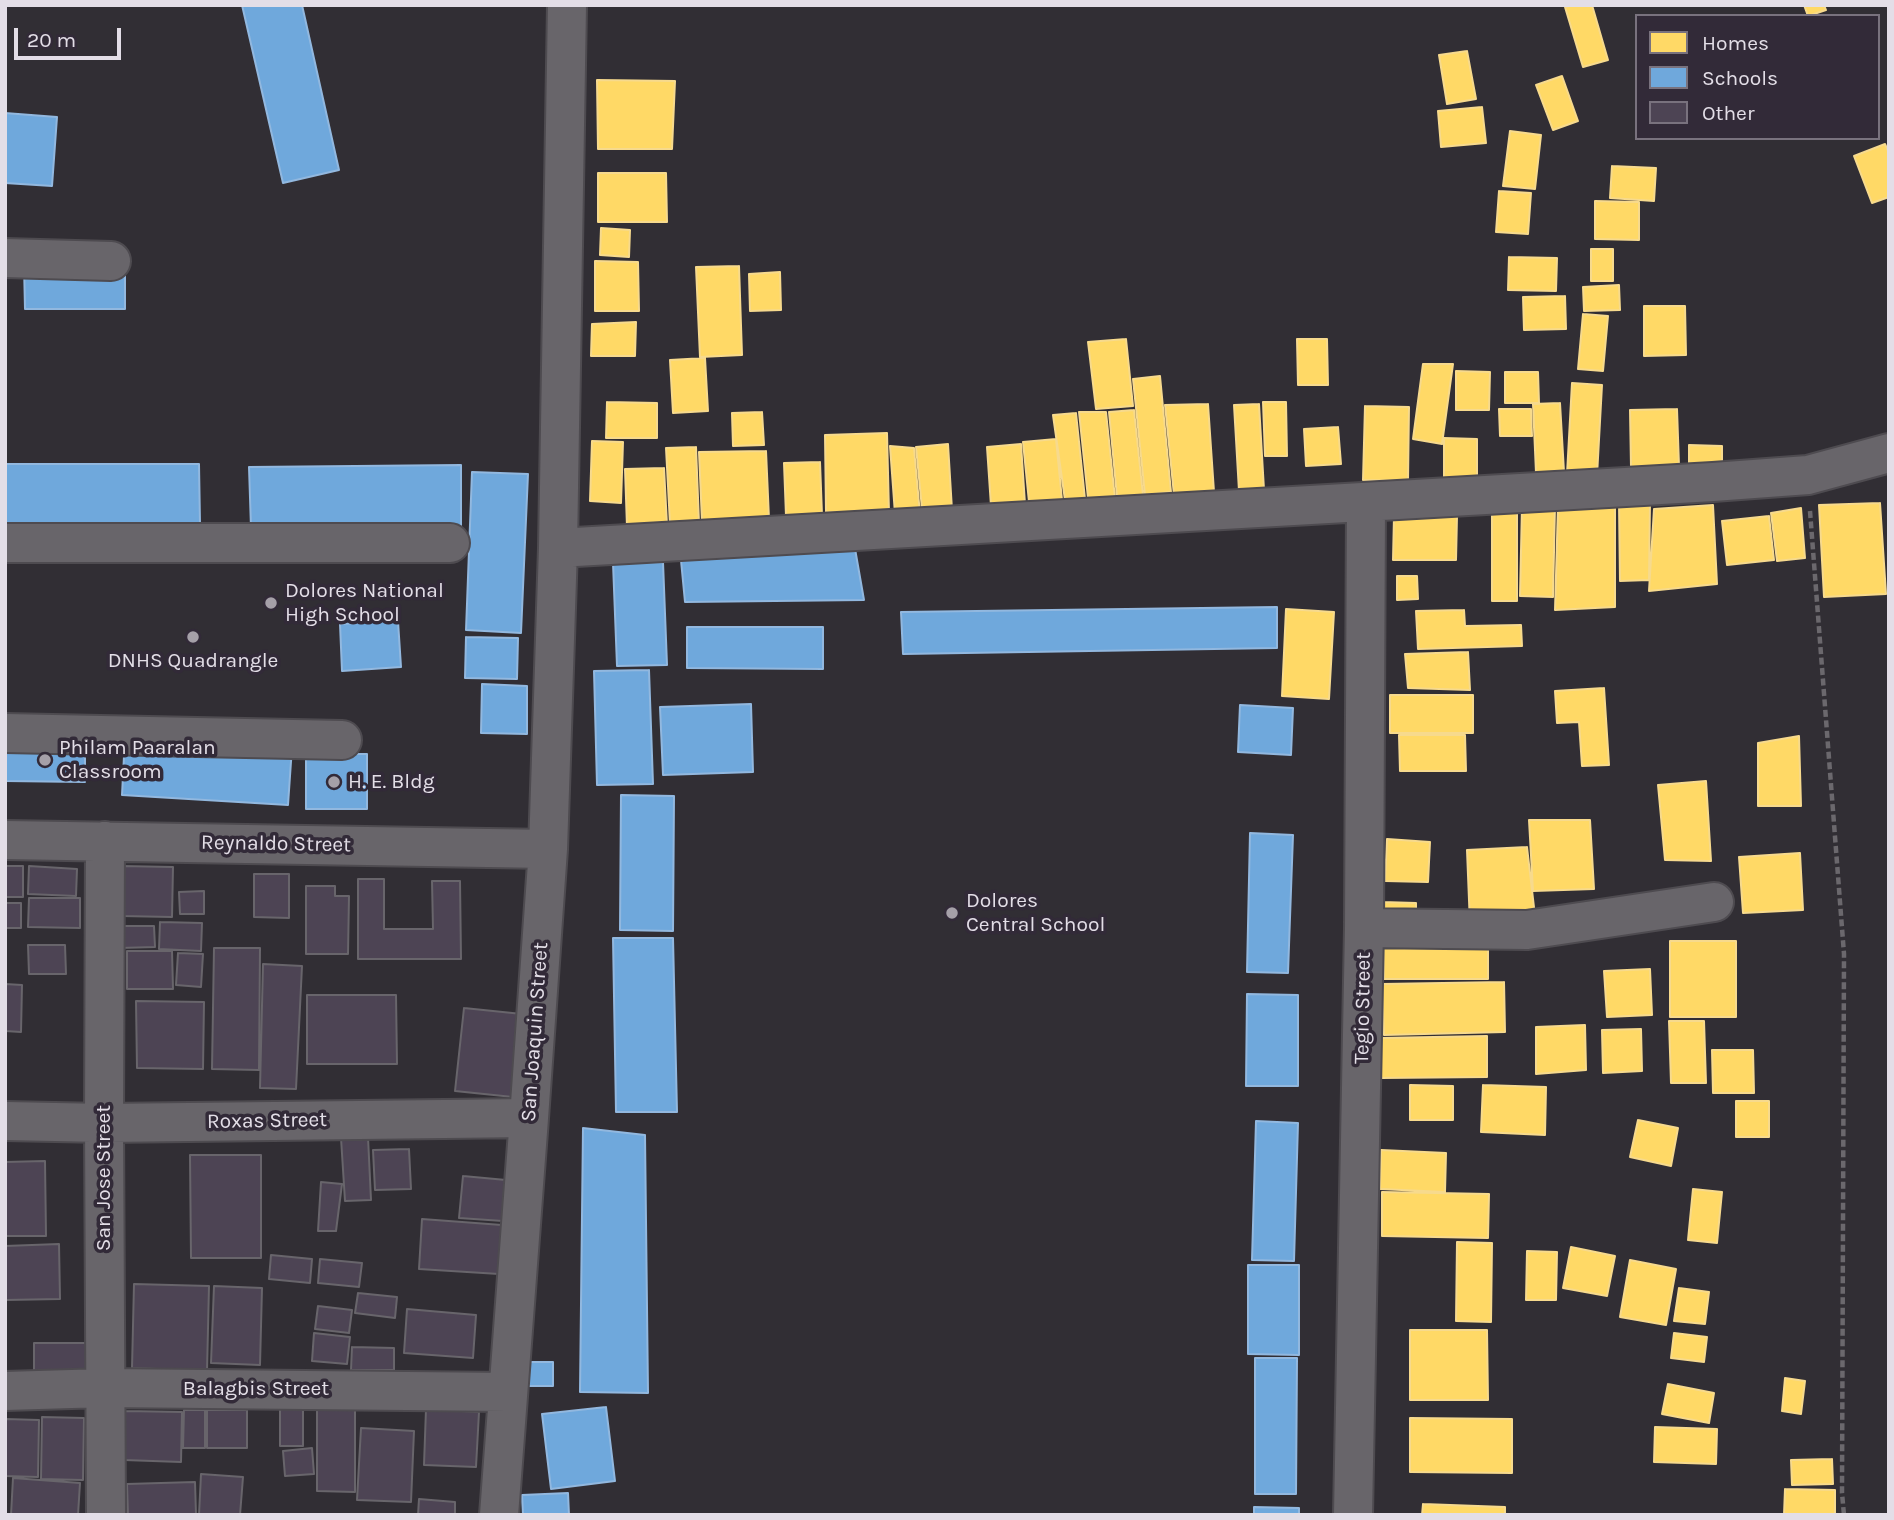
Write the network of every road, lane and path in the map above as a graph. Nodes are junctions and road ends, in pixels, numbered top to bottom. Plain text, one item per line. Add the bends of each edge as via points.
1 (567, 5) edge
2 (5, 258) edge
3 (111, 261) dead end
4 (1889, 453) edge
5 (1808, 475) junction
6 (1366, 502) junction
7 (5, 542) edge
8 (450, 543) dead end
9 (558, 548) junction
10 (5, 733) edge
11 (342, 740) dead end
12 (5, 840) edge
13 (106, 841) junction
14 (548, 849) junction
15 (1714, 902) dead end
16 (1364, 928) junction
17 (529, 1118) junction
18 (5, 1121) edge
19 (104, 1123) junction
20 (105, 1388) junction
21 (5, 1391) edge
22 (507, 1392) junction
23 (106, 1515) edge
24 (499, 1515) edge
25 (1353, 1515) edge
26 (1844, 1515) edge

1 - 9 street, San Joaquin Street
2 - 3 street
4 - 5 street
5 - 6 street
5 - 26 path via 1844,954
6 - 9 street
6 - 16 street, Tegio Street
7 - 8 street
9 - 14 street, San Joaquin Street
10 - 11 street
12 - 13 street, Reynaldo Street
13 - 14 street, Reynaldo Street
13 - 19 street, San Jose Street
14 - 17 street, San Joaquin Street
15 - 16 street via 1527,930
16 - 25 street, Tegio Street
17 - 19 street, Roxas Street
17 - 22 street, San Joaquin Street
18 - 19 street, Roxas Street
19 - 20 street, San Jose Street
20 - 21 street, Balagbis Street
20 - 22 street, Balagbis Street
20 - 23 street, San Jose Street
22 - 24 street, San Joaquin Street

